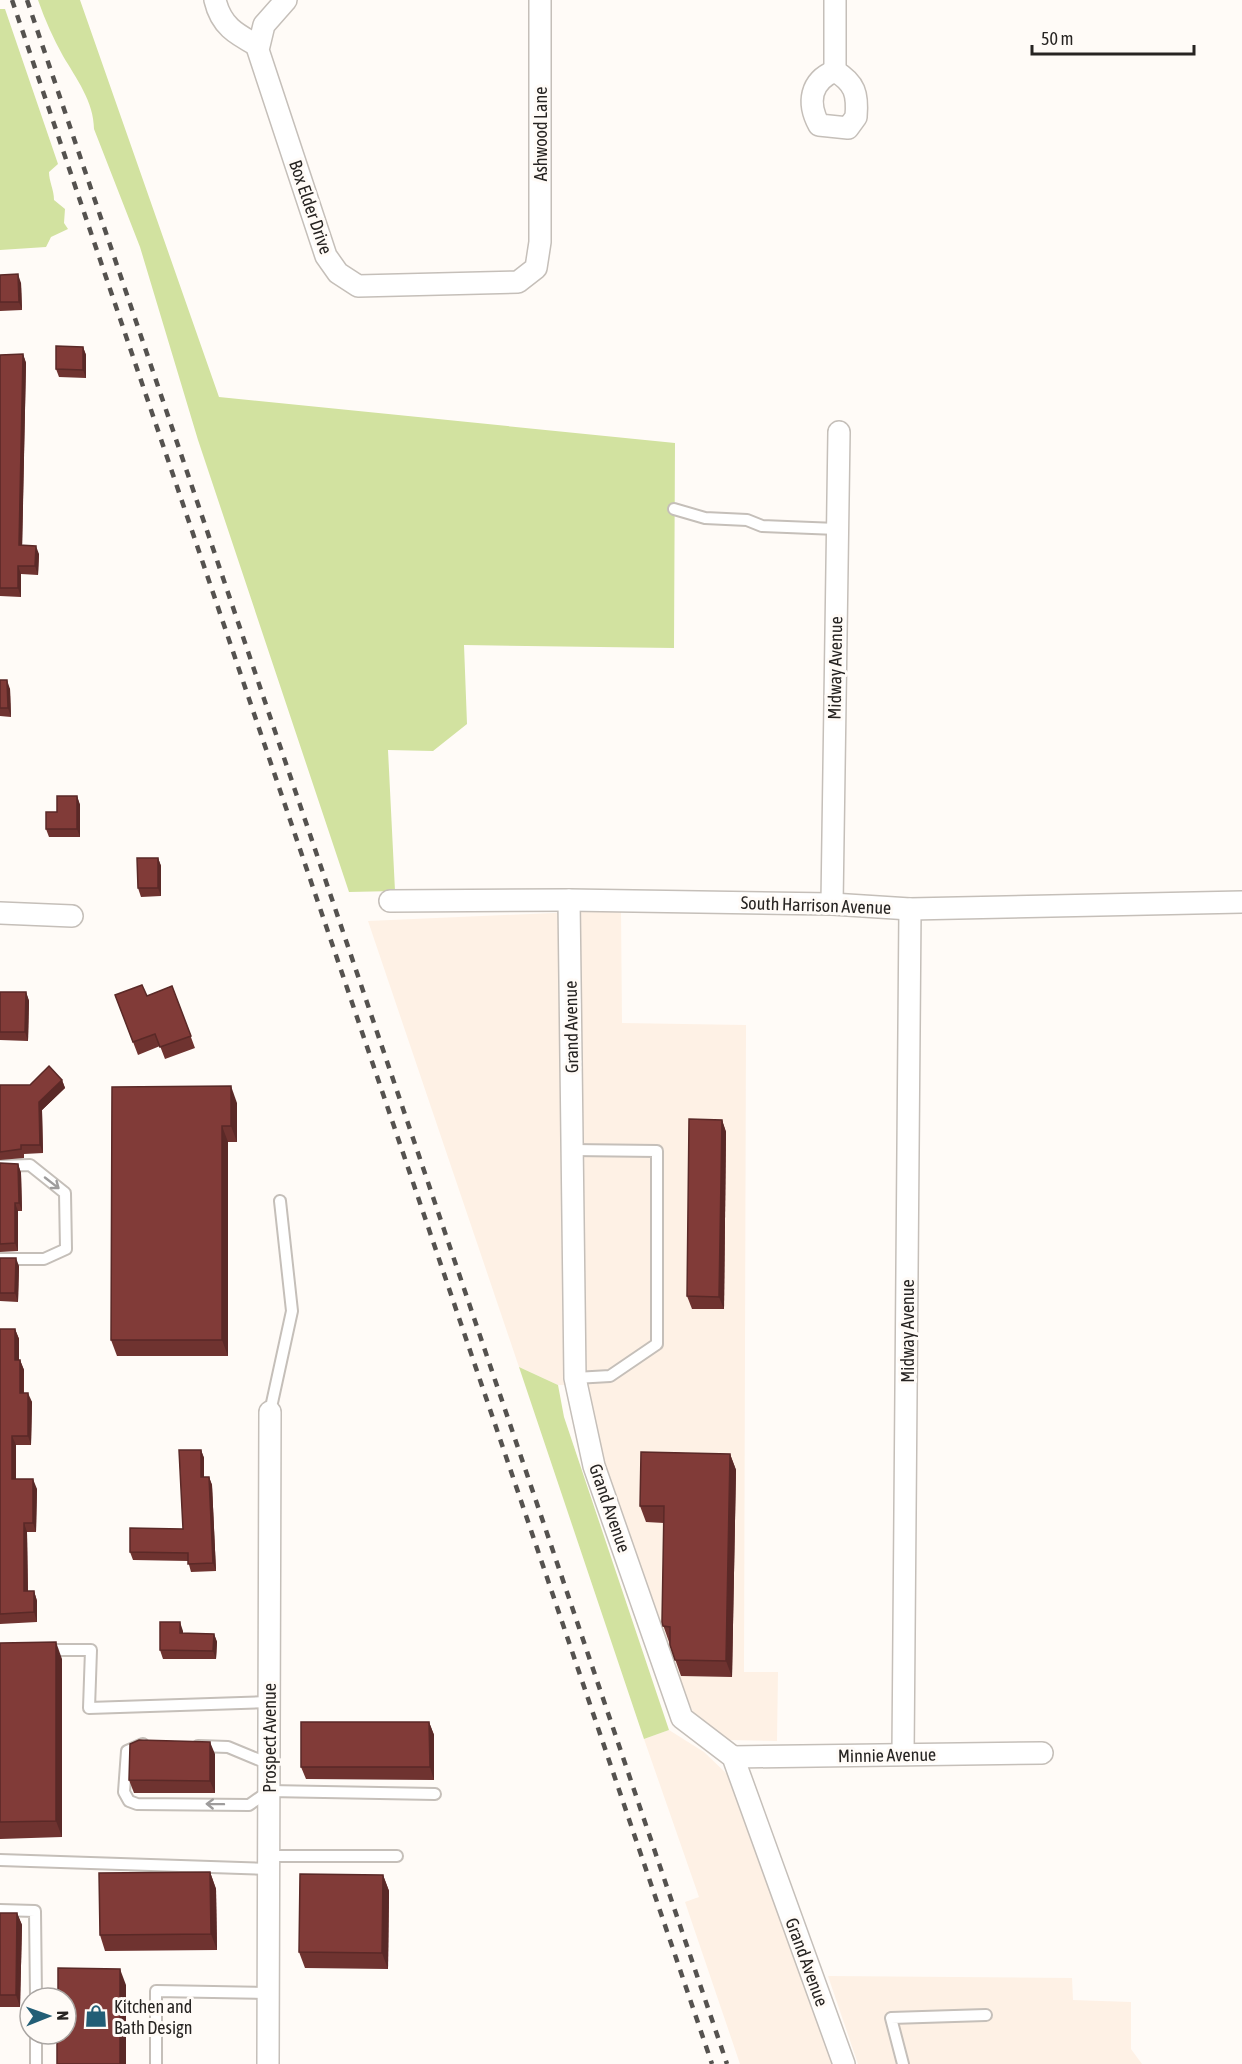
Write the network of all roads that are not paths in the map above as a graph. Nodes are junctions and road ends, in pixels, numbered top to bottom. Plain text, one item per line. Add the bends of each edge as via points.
1 (215, 0) edge
2 (286, 0) edge
3 (540, 0) edge
4 (835, 0) edge
5 (258, 45) junction
6 (835, 71) dead end
7 (536, 268) joint
8 (838, 432) dead end
9 (674, 509) dead end
10 (837, 529) junction
11 (569, 900) junction
12 (390, 901) dead end
13 (1242, 902) edge
14 (832, 904) junction
15 (910, 909) junction
16 (0, 913) edge
17 (72, 916) dead end
18 (572, 1150) junction
19 (0, 1166) edge
20 (280, 1201) dead end
21 (0, 1259) edge
22 (574, 1378) junction
23 (270, 1412) joint
24 (34, 1650) edge
25 (269, 1702) junction
26 (153, 1744) edge
27 (186, 1745) edge
28 (1042, 1753) dead end
29 (903, 1754) junction
30 (733, 1757) junction
31 (269, 1764) junction
32 (269, 1791) junction
33 (435, 1794) dead end
34 (397, 1856) dead end
35 (0, 1860) edge
36 (269, 1862) junction
37 (0, 1910) edge
38 (36, 1986) edge
39 (268, 1993) junction
40 (986, 2015) dead end
41 (36, 2046) edge
42 (36, 2064) edge
43 (156, 2064) edge
44 (268, 2064) edge
45 (844, 2064) edge
46 (903, 2064) edge

1 - 5 street via 219,16 232,32
2 - 5 street via 264,25
3 - 7 street, Ashwood Lane via 540,242
4 - 6 street
5 - 7 street, Box Elder Drive via 326,256 338,273 358,286 489,284 518,282
8 - 10 street, Midway Avenue
9 - 10 lane via 705,518 747,520 762,526
10 - 14 street, Midway Avenue
11 - 12 street, South Harrison Avenue
11 - 14 street, South Harrison Avenue
11 - 18 street, Grand Avenue
13 - 15 street, South Harrison Avenue
14 - 15 street, South Harrison Avenue
15 - 29 street, Midway Avenue
16 - 17 street
18 - 22 street, Grand Avenue
18 - 22 lane via 657,1151 657,1344 610,1376
19 -> 21 lane via 30,1165 65,1193 66,1249 44,1259
20 - 23 lane via 292,1311
22 - 30 street, Grand Avenue via 594,1466 682,1718
23 - 25 street, Prospect Avenue
24 - 25 lane via 91,1650 89,1708
25 - 31 street, Prospect Avenue
32 -> 26 lane via 249,1805 129,1802 124,1792 127,1751 132,1746
27 - 31 lane via 228,1747
28 - 29 street, Minnie Avenue
29 - 30 street, Minnie Avenue
30 - 45 street, Grand Avenue
31 - 32 street, Prospect Avenue
32 - 33 lane
32 - 36 street, Prospect Avenue
34 - 36 lane
35 - 36 lane
36 - 39 street, Prospect Avenue
37 - 38 lane via 35,1911
39 - 43 lane via 156,1991
39 - 44 street, Prospect Avenue
40 - 46 lane via 891,2018
41 - 42 lane

